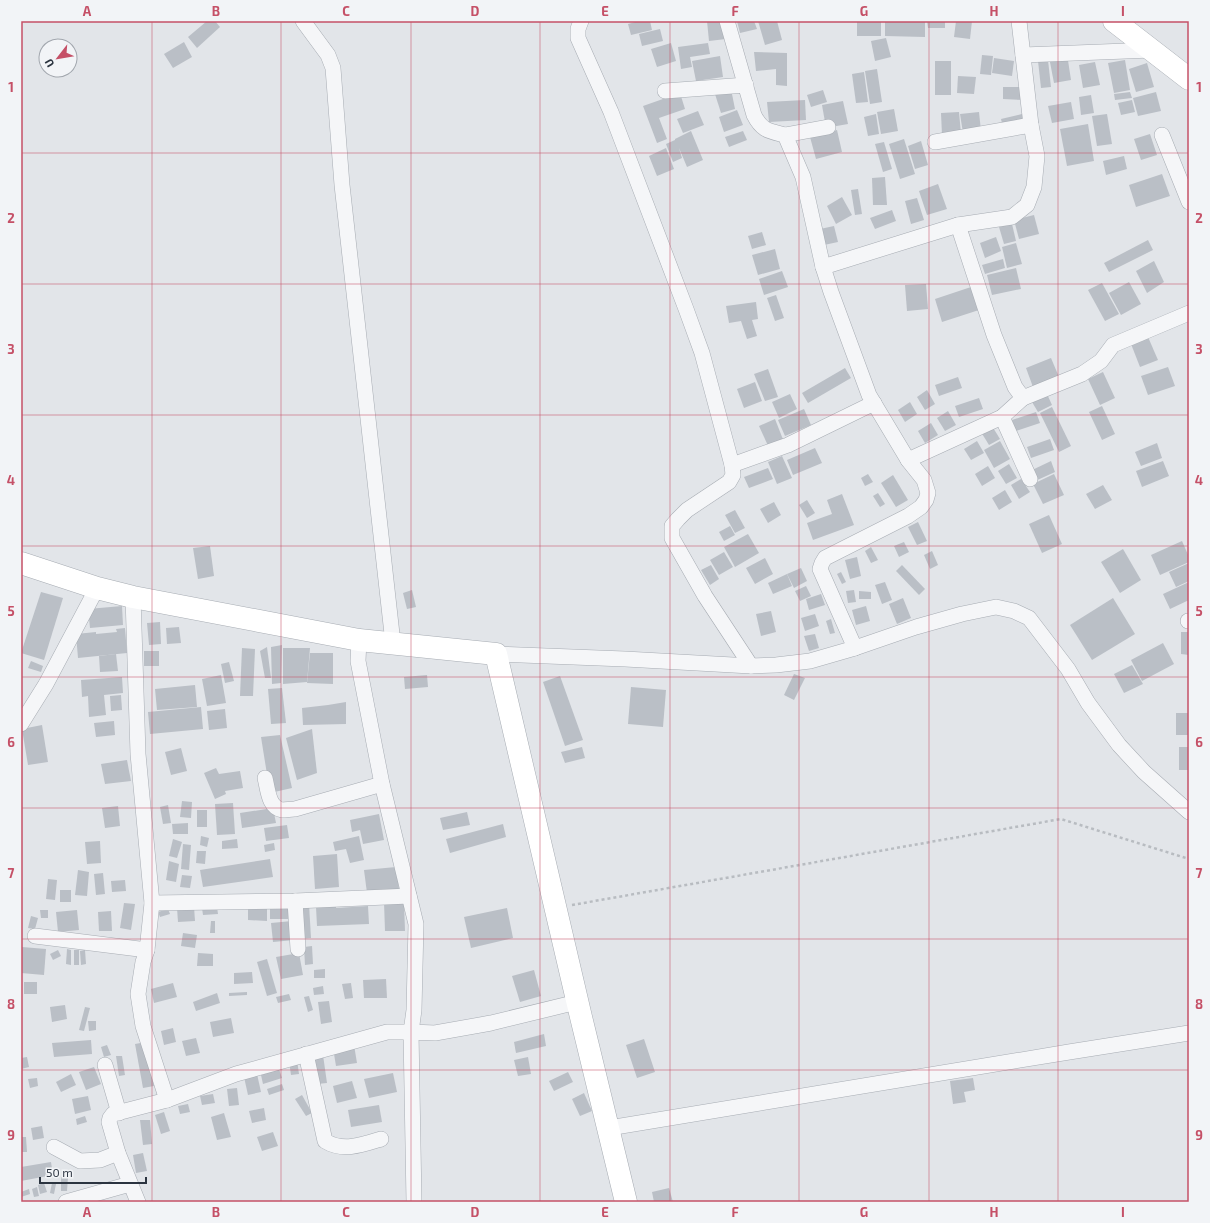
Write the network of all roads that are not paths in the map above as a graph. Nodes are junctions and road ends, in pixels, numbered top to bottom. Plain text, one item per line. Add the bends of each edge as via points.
1 (304, 21) edge
2 (581, 21) edge
3 (727, 21) edge
4 (1019, 21) edge
5 (1114, 21) edge
6 (1152, 50) junction
7 (1023, 55) junction
8 (1189, 79) edge
9 (746, 85) junction
10 (665, 91) dead end
11 (1031, 125) junction
12 (828, 128) dead end
13 (785, 135) junction
14 (1162, 135) dead end
15 (935, 142) dead end
16 (1189, 202) edge
17 (958, 225) junction
18 (823, 267) junction
19 (1189, 313) edge
20 (1023, 398) junction
21 (874, 403) junction
22 (1002, 417) junction
23 (908, 460) junction
24 (732, 465) junction
25 (1030, 480) dead end
26 (21, 564) edge
27 (97, 588) junction
28 (132, 597) junction
29 (359, 640) junction
30 (393, 643) junction
31 (855, 648) junction
32 (496, 654) junction
33 (751, 666) junction
34 (21, 724) edge
35 (265, 778) dead end
36 (382, 784) junction
37 (1189, 812) edge
38 (409, 896) junction
39 (295, 901) junction
40 (152, 902) junction
41 (35, 936) dead end
42 (147, 950) junction
43 (298, 950) dead end
44 (577, 1002) junction
45 (411, 1032) junction
46 (1189, 1033) edge
47 (306, 1054) junction
48 (105, 1065) dead end
49 (168, 1100) junction
50 (119, 1113) junction
51 (609, 1128) junction
52 (380, 1139) dead end
53 (54, 1147) dead end
54 (118, 1153) junction
55 (130, 1184) junction
56 (414, 1197) edge
57 (66, 1202) edge
58 (138, 1202) edge
59 (626, 1202) edge

1 - 30 street via 328,55 333,68 342,184
2 - 24 street via 578,38 611,112 686,308 702,353
3 - 9 street
4 - 7 street
5 - 6 street
6 - 7 street
6 - 8 street
7 - 11 street
9 - 10 street
9 - 13 street via 759,124 766,130
11 - 15 street
11 - 17 street via 1037,156 1034,187 1027,205 1012,217
12 - 13 street
13 - 18 street via 803,177
14 - 16 street
17 - 18 street
17 - 20 street via 994,335 1015,387
18 - 21 street
19 - 20 street via 1113,345 1101,361 1082,374
20 - 22 street
21 - 23 street
21 - 24 street via 788,445
22 - 23 street
22 - 25 street
23 - 31 street via 924,480 928,493 921,507 825,558 820,568
24 - 33 street via 733,475 729,482 686,510 672,526 672,538
26 - 27 street
27 - 28 street
27 - 34 street via 46,684
28 - 29 street
28 - 40 street via 138,754
29 - 30 street
29 - 36 street via 358,661
30 - 32 street
31 - 33 street via 810,661
31 - 37 street via 916,627 996,607 1029,618 1068,669 1088,703 1119,745 1144,772
32 - 33 street
32 - 44 street
35 - 36 street via 270,800 282,810 295,809
36 - 38 street
38 - 39 street
38 - 45 street via 416,924
39 - 40 street
39 - 43 street
40 - 42 street
41 - 42 street
42 - 49 street via 138,994 143,1026
44 - 45 street via 491,1023 435,1032
44 - 51 street
45 - 47 street via 387,1032
45 - 56 street
46 - 51 street
47 - 49 street via 236,1074
47 - 52 street via 325,1141 332,1146 345,1148
48 - 50 street
49 - 50 street
50 - 54 street via 113,1114 109,1122
51 - 59 street
53 - 54 street via 80,1161 100,1160
54 - 55 street
55 - 57 street
55 - 58 street

